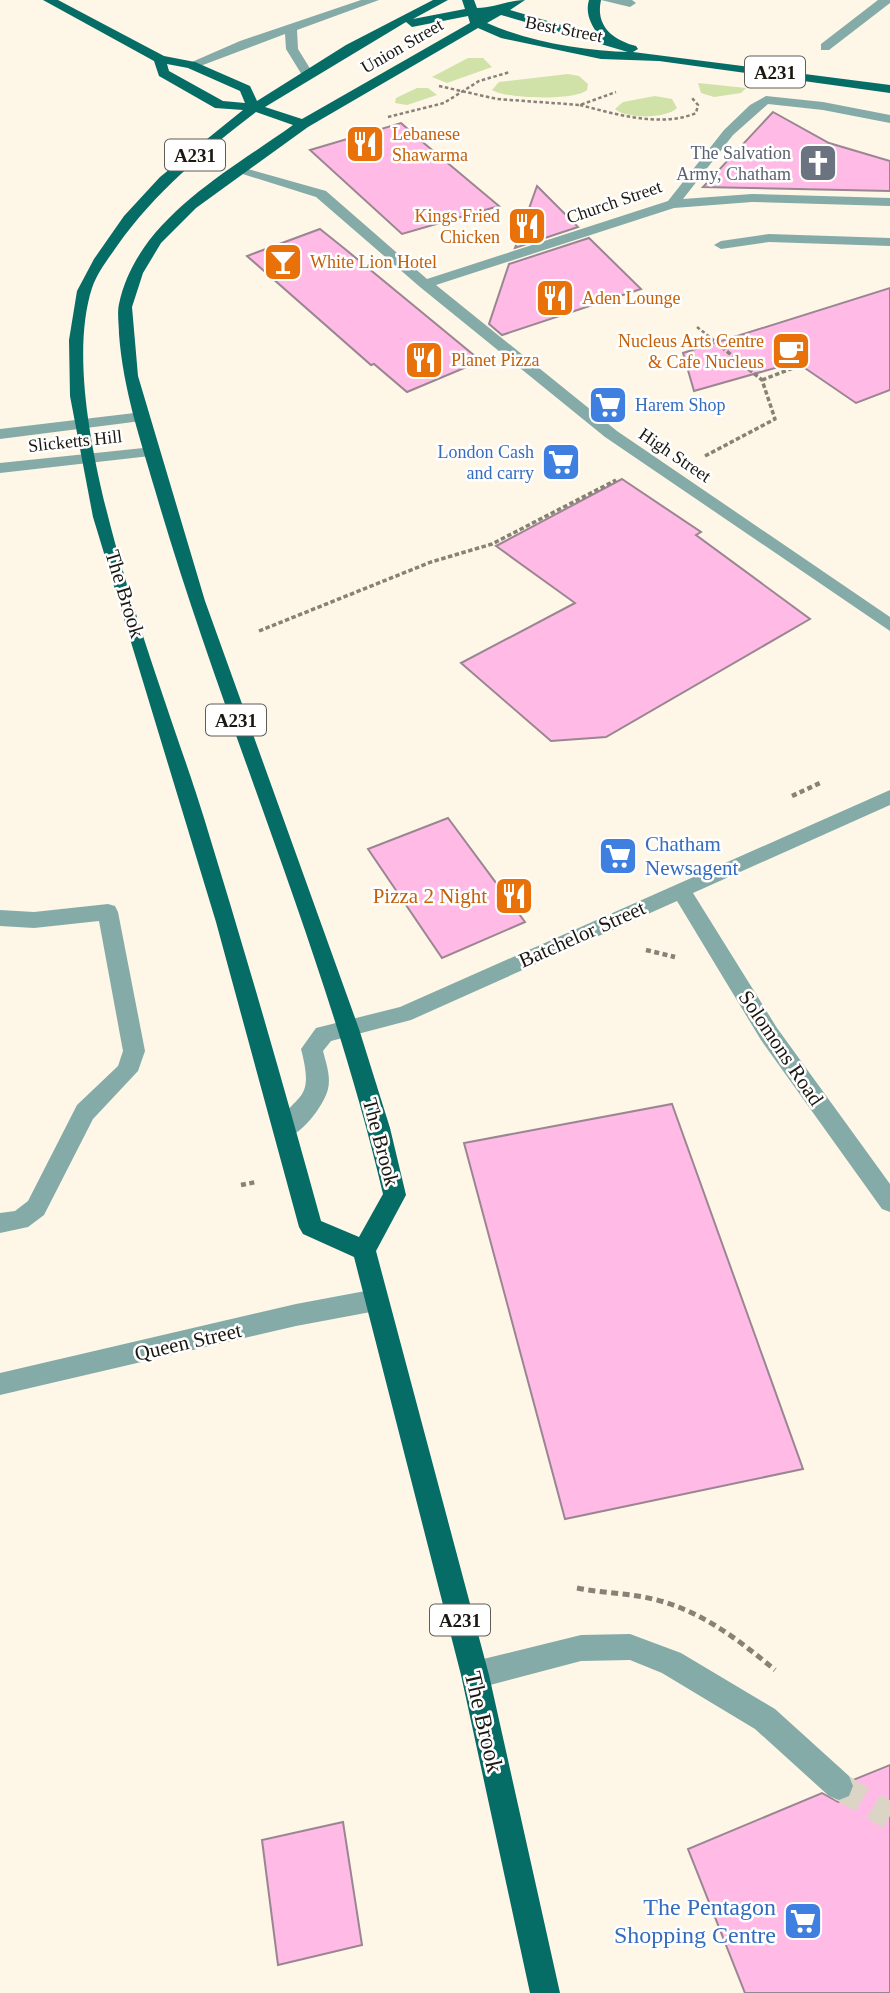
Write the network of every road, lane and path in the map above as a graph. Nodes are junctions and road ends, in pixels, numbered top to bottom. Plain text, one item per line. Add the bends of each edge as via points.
1 (49, 0) edge
2 (373, 0) edge
3 (443, 0) edge
4 (519, 0) edge
5 (595, 0) edge
6 (607, 0) edge
7 (886, 0) edge
8 (631, 3) dead end
9 (499, 10) junction
10 (472, 12) edge
11 (291, 27) junction
12 (389, 28) junction
13 (610, 42) junction
14 (825, 47) dead end
15 (659, 57) junction
16 (160, 59) junction
17 (191, 65) junction
18 (517, 69) dead end
19 (308, 75) junction
20 (436, 85) dead end
21 (621, 88) dead end
22 (890, 89) edge
23 (462, 92) junction
24 (684, 93) dead end
25 (580, 105) junction
26 (253, 107) junction
27 (386, 117) dead end
28 (890, 119) edge
29 (303, 124) junction
30 (237, 170) junction
31 (890, 202) edge
32 (673, 204) junction
33 (890, 242) edge
34 (721, 245) dead end
35 (425, 284) junction
36 (697, 327) dead end
37 (801, 365) dead end
38 (762, 380) junction
39 (143, 417) junction
40 (82, 424) junction
41 (0, 434) edge
42 (153, 452) junction
43 (90, 459) junction
44 (651, 462) junction
45 (0, 468) edge
46 (670, 475) junction
47 (886, 616) edge
48 (259, 631) dead end
49 (890, 797) edge
50 (680, 889) junction
51 (0, 918) edge
52 (638, 947) dead end
53 (680, 959) dead end
54 (348, 1028) junction
55 (285, 1131) junction
56 (890, 1202) edge
57 (0, 1223) edge
58 (364, 1250) junction
59 (376, 1300) junction
60 (0, 1384) edge
61 (475, 1675) junction
62 (839, 1786) tunnel mouth
63 (545, 1993) edge

1 - 16 main road
2 - 11 street
3 - 12 main road, Union Street / A231
4 - 9 main road, A231
5 - 13 main road via 595,19
6 - 8 street
7 - 14 street
9 - 10 main road, Best Street / A231
9 - 13 main road, Best Street / A231
10 - 12 main road, Best Street / A231
10 - 15 main road, Best Street / A231 via 501,34 601,55
10 - 29 main road, Union Street / A231
11 - 17 street
11 - 19 street via 292,49
12 - 19 main road, Union Street / A231
13 - 15 main road, Best Street / A231
15 - 22 main road, Best Street / A231
16 - 17 main road
16 - 26 main road via 163,73 205,99 219,106
17 - 26 main road via 245,89
18 - 23 path
19 - 26 main road, Union Street / A231
20 - 23 path
21 - 25 path
23 - 25 path
23 - 27 path via 444,103
24 - 25 path via 698,105 690,117 622,116
26 - 29 main road
26 - 40 main road, The Brook / A231 via 140,208 110,244 85,288 77,335
28 - 32 street, Church Street via 777,99 762,102 686,182
29 - 30 main road, The Brook / A231
30 - 35 street, High Street via 321,194
30 - 39 main road, The Brook / A231 via 178,216 155,241 136,274 125,307 130,376
31 - 32 street via 752,198
32 - 35 street, Church Street
33 - 34 street via 769,239
35 - 44 street, High Street
36 - 38 path
37 - 38 path
38 - 46 path via 775,419
39 - 40 street, Slicketts Hill
39 - 42 main road, The Brook / A231
40 - 41 street, Slicketts Hill
40 - 43 main road, The Brook / A231
42 - 43 street, Slicketts Hill
42 - 54 main road, The Brook / A231 via 205,628
43 - 45 street, Slicketts Hill
43 - 55 main road, The Brook / A231 via 120,586 171,741
44 - 46 street, High Street
44 - 48 path via 492,544 431,562
46 - 47 street, High Street
49 - 50 street, Batchelor Street
50 - 54 street, Batchelor Street via 404,1014
50 - 56 street, Solomons Road via 769,1034
51 - 57 street via 34,920 108,912 134,1051 127,1071 85,1112 36,1208 20,1220
52 - 53 path
54 - 55 street via 324,1034 312,1046 320,1088
54 - 58 main road, The Brook / A231 via 395,1195
55 - 58 main road, The Brook / A231 via 311,1227
58 - 59 main road, The Brook / A231
59 - 60 street, Queen Street
59 - 61 main road, The Brook / A231
61 - 62 street via 581,1648 630,1647 671,1663 765,1719
61 - 63 main road, The Brook / A231

